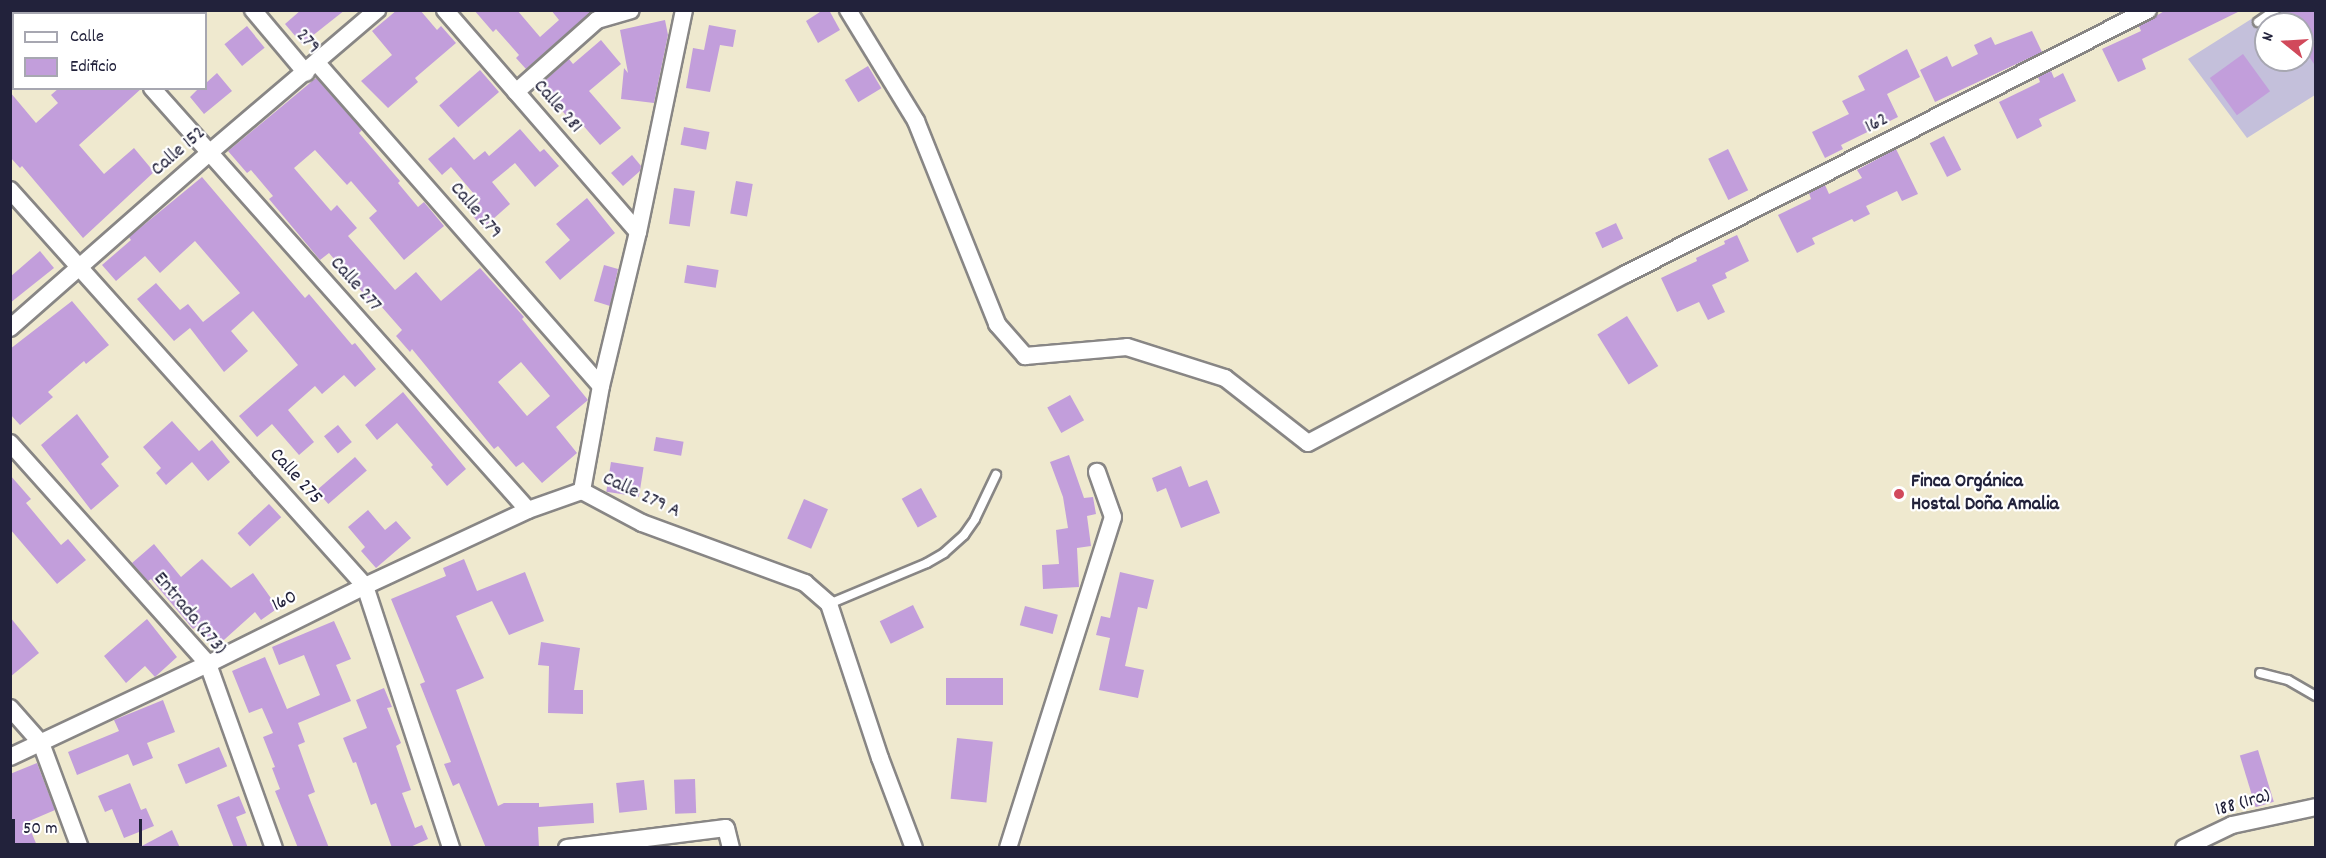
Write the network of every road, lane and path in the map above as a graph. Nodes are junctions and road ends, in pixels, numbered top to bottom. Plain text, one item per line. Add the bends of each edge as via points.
1 (253, 10) edge
2 (378, 10) edge
3 (445, 10) edge
4 (631, 10) edge
5 (684, 10) edge
6 (848, 10) edge
7 (2148, 10) edge
8 (312, 68) junction
9 (154, 90) edge
10 (516, 92) junction
11 (209, 153) junction
12 (10, 190) edge
13 (638, 232) junction
14 (80, 268) junction
15 (10, 328) edge
16 (601, 386) junction
17 (10, 443) edge
18 (1097, 472) dead end
19 (996, 475) dead end
20 (582, 491) junction
21 (528, 510) junction
22 (365, 586) junction
23 (829, 604) junction
24 (208, 664) junction
25 (2260, 673) dead end
26 (2316, 696) edge
27 (10, 708) edge
28 (40, 743) junction
29 (10, 757) edge
30 (2316, 807) edge
31 (80, 848) edge
32 (274, 848) edge
33 (451, 848) edge
34 (567, 848) edge
35 (731, 848) edge
36 (914, 848) edge
37 (1008, 848) edge
38 (2184, 848) edge

1 - 8 street, 279
2 - 8 street, Calle 152
3 - 10 street, Calle 281
4 - 10 street via 597,20
5 - 13 street, Calle 279 A
6 - 7 street, 162 via 916,121 997,324 1024,356 1126,347 1225,378 1308,443 1626,274
8 - 11 street, Calle 152
8 - 16 street, Calle 279
9 - 11 street, Calle 277
10 - 13 street, Calle 281
11 - 14 street, Calle 152
11 - 21 street, Calle 277
12 - 14 street, Calle 275
13 - 16 street, Calle 279 A
14 - 15 street, Calle 152
14 - 22 street, Calle 275
16 - 20 street, Calle 279 A
17 - 24 street, Entrada (273)
18 - 37 street via 1113,517
19 - 23 lane via 975,519 945,553
20 - 21 street, 160
20 - 23 street, Calle 279 A via 642,523 805,583
21 - 22 street, 160
22 - 24 street, 160
22 - 33 street, Calle 275
23 - 36 street
24 - 28 street, 160
24 - 32 street, Entrada (273)
25 - 26 lane via 2288,680
27 - 28 street
28 - 29 street, 160
28 - 31 street
30 - 38 street, 188 (1ra) via 2232,825
34 - 35 street via 726,828

